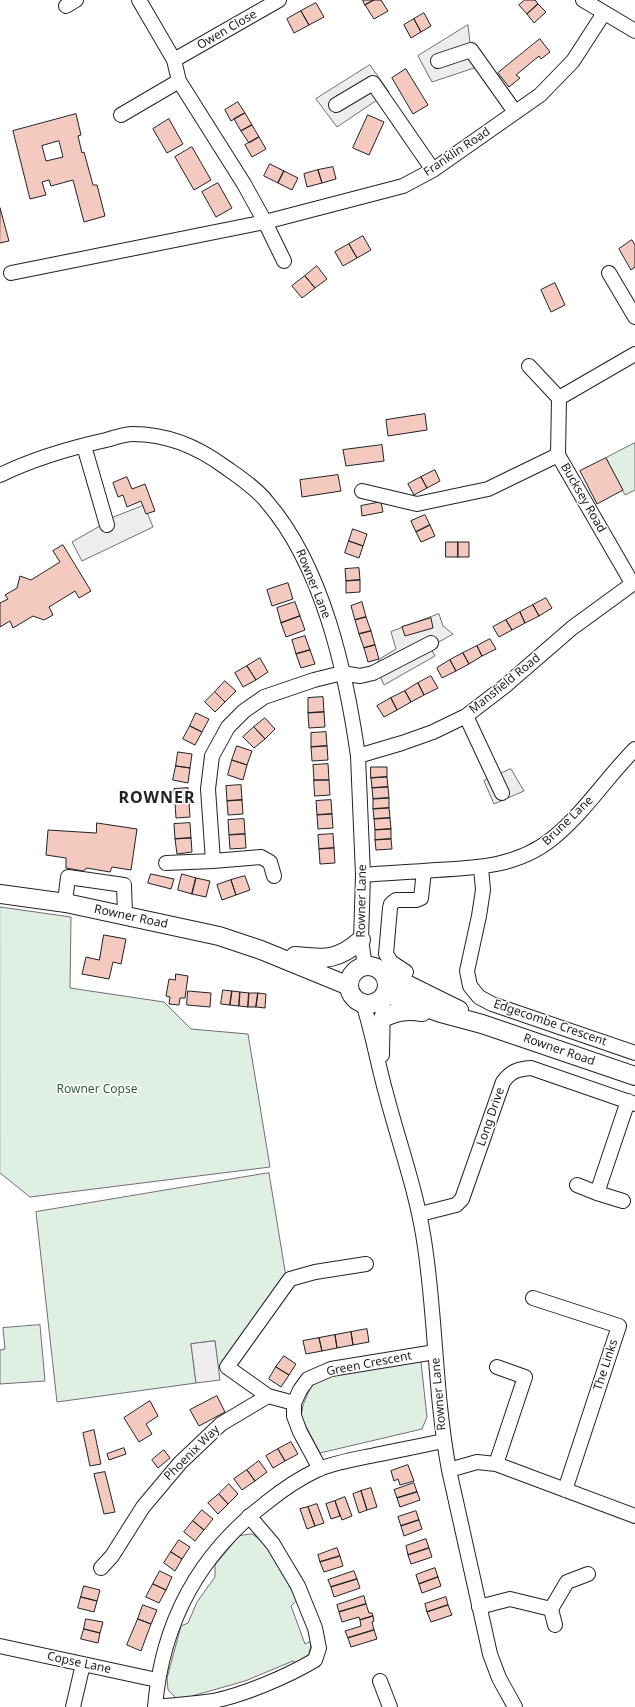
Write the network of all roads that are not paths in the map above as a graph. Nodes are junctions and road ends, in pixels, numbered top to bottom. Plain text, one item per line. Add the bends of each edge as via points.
1 (139, 0) edge
2 (279, 0) edge
3 (583, 0) edge
4 (604, 13) junction
5 (635, 31) edge
6 (174, 60) junction
7 (438, 61) dead end
8 (179, 81) junction
9 (336, 105) dead end
10 (515, 112) junction
11 (121, 115) dead end
12 (433, 170) junction
13 (265, 222) junction
14 (284, 261) dead end
15 (11, 273) dead end
16 (609, 273) dead end
17 (635, 317) edge
18 (635, 354) edge
19 (529, 366) dead end
20 (559, 398) junction
21 (84, 446) junction
22 (558, 455) junction
23 (0, 475) edge
24 (362, 491) dead end
25 (107, 525) dead end
26 (634, 583) edge
27 (431, 643) dead end
28 (342, 673) junction
29 (466, 716) junction
30 (635, 749) edge
31 (358, 756) junction
32 (502, 793) dead end
33 (213, 862) junction
34 (166, 863) dead end
35 (481, 868) junction
36 (424, 871) junction
37 (363, 875) junction
38 (274, 876) dead end
39 (0, 894) edge
40 (65, 902) junction
41 (125, 915) junction
42 (361, 940) junction
43 (261, 950) junction
44 (295, 956) junction
45 (406, 972) dead end
46 (362, 974) junction
47 (384, 995) junction
48 (363, 1003) junction
49 (441, 1013) junction
50 (383, 1018) junction
51 (482, 1024) junction
52 (635, 1053) edge
53 (382, 1076) junction
54 (635, 1076) edge
55 (631, 1102) edge
56 (577, 1184) dead end
57 (597, 1193) junction
58 (623, 1201) dead end
59 (420, 1214) junction
60 (366, 1264) dead end
61 (533, 1298) dead end
62 (436, 1352) junction
63 (497, 1367) dead end
64 (268, 1396) junction
65 (294, 1403) junction
66 (443, 1441) junction
67 (496, 1464) junction
68 (320, 1469) junction
69 (449, 1470) junction
70 (565, 1490) junction
71 (249, 1516) junction
72 (635, 1516) edge
73 (101, 1568) dead end
74 (588, 1574) dead end
75 (479, 1606) junction
76 (550, 1609) junction
77 (555, 1625) dead end
78 (0, 1646) edge
79 (83, 1664) junction
80 (157, 1680) junction
81 (380, 1681) dead end
82 (387, 1706) edge
83 (73, 1707) edge
84 (155, 1707) edge
85 (515, 1707) edge

1 - 6 street
2 - 6 street, Owen Close
3 - 4 street
4 - 5 street
4 - 10 street, Franklin Road via 573,62 540,95
6 - 8 street
7 - 10 street via 471,50
8 - 11 street
8 - 13 street
9 - 12 street via 373,83
10 - 12 street, Franklin Road
12 - 13 street, Franklin Road via 403,186
13 - 14 street
13 - 15 street, Franklin Road
16 - 17 street
18 - 20 street
19 - 20 street
20 - 22 street, Bucksey Road
21 - 23 street, Rowner Lane via 17,467
21 - 25 street
21 - 28 street, Rowner Lane via 132,434 170,438 210,456 261,496 288,528 302,552 323,606
22 - 24 street via 488,489 417,504
22 - 26 street, Bucksey Road
26 - 29 street, Mansfield Road via 572,628
27 - 28 street via 373,673 360,676
28 - 31 street, Rowner Lane
28 - 33 street via 264,697 244,710 228,727 212,756 209,782
29 - 31 street, Mansfield Road via 433,732
29 - 32 street
30 - 35 street, Brune Lane via 554,838 521,858
31 - 37 street, Rowner Lane
33 - 34 street
33 - 38 street via 261,857 270,862
35 - 36 street, Brune Lane
35 - 52 street, Edgecombe Crescent via 482,897 467,971 470,986 479,997 492,1004
36 - 37 street, Brune Lane
36 - 45 street via 421,898 396,900 390,908 386,954 391,962
37 - 42 street, Rowner Lane
39 - 40 main road, Rowner Road
40 - 41 main road, Rowner Road
40 - 41 street via 68,877 124,885
41 - 43 main road, Rowner Road via 219,936
42 - 44 main road via 342,955 317,958
42 - 46 street, Rowner Lane
43 - 44 main road, Rowner Road
43 - 46 main road, Rowner Road
44 - 46 main road, Rowner Road
46 - 47 main road via 387,982
46 - 48 main road via 353,997
46 - 51 main road, Rowner Road via 446,1002
47 - 48 main road via 374,1003
47 - 49 main road, Rowner Road
47 - 50 street, Rowner Lane
48 - 53 street, Rowner Lane
49 - 50 main road via 409,1010 395,1012
49 - 51 main road, Rowner Road
50 - 53 street, Rowner Lane
51 - 54 main road, Rowner Road
53 - 59 street, Rowner Lane
55 - 57 street
55 - 59 street, Long Drive via 531,1068 510,1073 503,1082 462,1199 456,1205
56 - 57 street
57 - 58 street
59 - 62 street, Rowner Lane via 430,1281
60 - 64 street via 315,1272 290,1279 227,1367
61 - 70 street, The Links via 619,1326
62 - 65 street, Green Crescent via 331,1369 308,1379
62 - 66 street, Rowner Lane
63 - 67 street via 525,1378
64 - 65 street
64 - 73 street, Phoenix Way via 222,1424 180,1463 143,1507 112,1556
65 - 68 street via 294,1416 300,1432
66 - 68 street
66 - 69 street, Rowner Lane
67 - 69 street via 477,1462
67 - 70 street
68 - 71 street via 297,1481
69 - 75 street, Rowner Lane
70 - 72 street
71 - 80 street via 227,1536 193,1583 178,1611
71 - 84 street via 272,1544 298,1586 315,1628 319,1648 315,1660 297,1671 240,1694 213,1701
74 - 76 street via 566,1582
75 - 76 street via 510,1599
75 - 85 street, Rowner Lane via 492,1660
76 - 77 street
78 - 79 street, Copse Lane
79 - 80 street, Copse Lane
79 - 83 street
80 - 84 street
81 - 82 street

